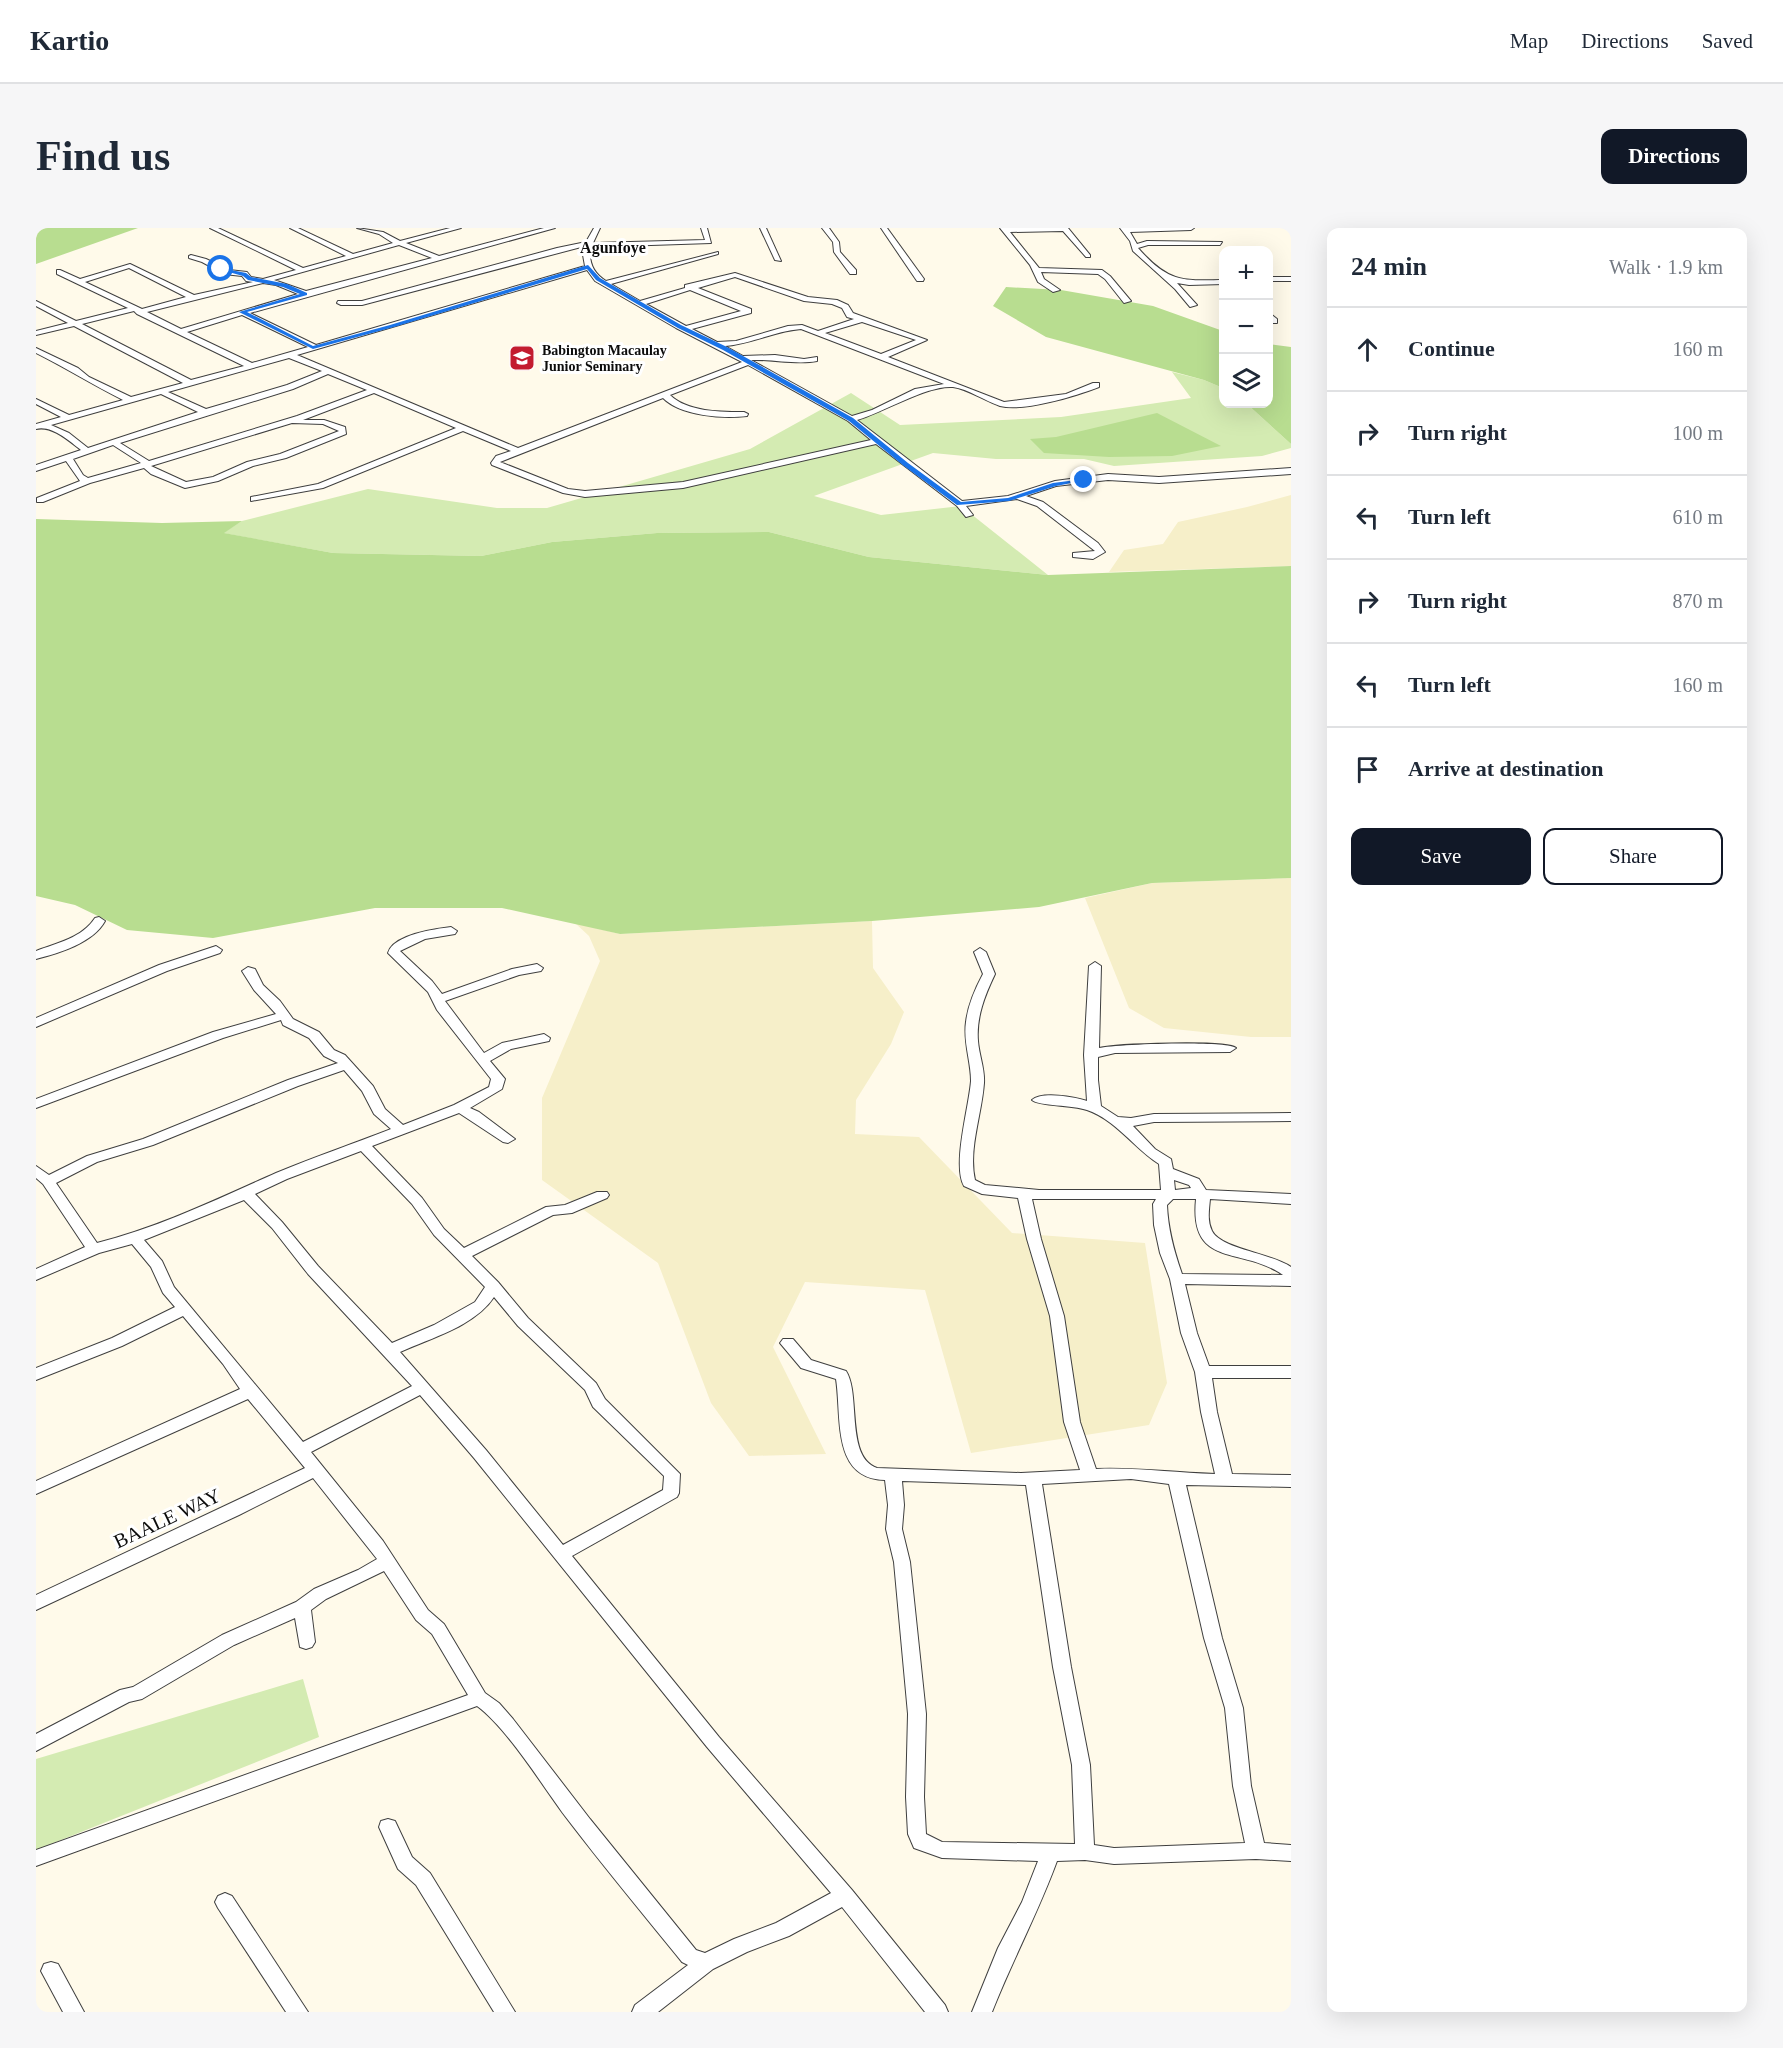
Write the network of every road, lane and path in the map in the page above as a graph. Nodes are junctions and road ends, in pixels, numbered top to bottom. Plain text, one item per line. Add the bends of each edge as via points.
1 (213, 228) edge
2 (293, 228) edge
3 (360, 228) edge
4 (458, 228) edge
5 (552, 228) edge
6 (597, 228) edge
7 (704, 228) edge
8 (763, 228) edge
9 (825, 228) edge
10 (884, 228) edge
11 (1191, 228) edge
12 (1004, 229) edge
13 (1064, 229) edge
14 (1124, 229) edge
15 (399, 243) junction
16 (1220, 243) dead end
17 (588, 244) junction
18 (1135, 247) junction
19 (716, 253) dead end
20 (353, 256) junction
21 (1088, 256) dead end
22 (191, 257) dead end
23 (440, 258) junction
24 (779, 260) dead end
25 (588, 267) junction
26 (303, 270) junction
27 (1036, 270) junction
28 (60, 272) dead end
29 (853, 272) dead end
30 (920, 279) dead end
31 (1170, 279) junction
32 (1273, 279) edge
33 (1291, 279) edge
34 (80, 281) junction
35 (262, 281) junction
36 (1219, 282) edge
37 (606, 283) junction
38 (688, 288) junction
39 (1056, 290) dead end
40 (306, 294) junction
41 (194, 297) junction
42 (1127, 301) dead end
43 (36, 303) edge
44 (341, 303) dead end
45 (640, 303) junction
46 (1193, 305) dead end
47 (137, 310) junction
48 (242, 312) junction
49 (862, 319) junction
50 (76, 322) junction
51 (685, 329) junction
52 (181, 331) junction
53 (36, 333) edge
54 (818, 333) junction
55 (741, 343) junction
56 (716, 344) junction
57 (313, 347) junction
58 (725, 349) junction
59 (36, 350) edge
60 (289, 355) junction
61 (881, 357) junction
62 (783, 358) junction
63 (814, 359) dead end
64 (745, 360) junction
65 (251, 366) junction
66 (327, 372) junction
67 (190, 383) junction
68 (956, 385) junction
69 (1096, 385) dead end
70 (162, 390) junction
71 (372, 391) junction
72 (665, 395) junction
73 (130, 400) junction
74 (36, 401) edge
75 (205, 412) junction
76 (744, 414) dead end
77 (69, 418) junction
78 (851, 419) junction
79 (290, 421) junction
80 (40, 426) edge
81 (465, 428) junction
82 (877, 441) junction
83 (113, 442) junction
84 (86, 450) junction
85 (519, 451) junction
86 (68, 458) junction
87 (146, 465) junction
88 (36, 468) edge
89 (1291, 471) edge
90 (87, 481) junction
91 (1019, 497) junction
92 (254, 499) dead end
93 (40, 500) dead end
94 (960, 504) junction
95 (969, 515) dead end
96 (1076, 555) dead end
97 (99, 921) dead end
98 (452, 931) dead end
99 (216, 950) dead end
100 (980, 952) dead end
101 (36, 955) edge
102 (1095, 966) dead end
103 (537, 968) dead end
104 (248, 971) dead end
105 (439, 999) junction
106 (282, 1016) junction
107 (36, 1023) edge
108 (544, 1038) dead end
109 (1230, 1048) dead end
110 (1091, 1055) junction
111 (482, 1060) junction
112 (345, 1065) junction
113 (1039, 1100) dead end
114 (36, 1104) edge
115 (459, 1108) junction
116 (1095, 1108) junction
117 (1291, 1117) edge
118 (1125, 1124) junction
119 (399, 1129) junction
120 (508, 1139) dead end
121 (362, 1144) junction
122 (36, 1170) edge
123 (1167, 1172) junction
124 (48, 1181) junction
125 (246, 1192) junction
126 (1024, 1193) junction
127 (602, 1194) dead end
128 (1198, 1194) junction
129 (1168, 1196) junction
130 (1291, 1199) edge
131 (135, 1238) junction
132 (94, 1249) junction
133 (463, 1255) junction
134 (1291, 1274) edge
135 (36, 1275) edge
136 (1177, 1279) junction
137 (1291, 1281) edge
138 (493, 1286) junction
139 (508, 1304) junction
140 (480, 1306) junction
141 (185, 1310) junction
142 (788, 1343) dead end
143 (390, 1350) junction
144 (1203, 1372) junction
145 (1291, 1372) edge
146 (36, 1374) edge
147 (421, 1388) junction
148 (250, 1391) junction
149 (301, 1450) junction
150 (315, 1470) junction
151 (892, 1476) junction
152 (1090, 1476) junction
153 (1033, 1479) junction
154 (1176, 1479) junction
155 (1225, 1480) junction
156 (1291, 1481) edge
157 (36, 1488) edge
158 (562, 1554) junction
159 (386, 1562) junction
160 (36, 1603) edge
161 (302, 1607) junction
162 (306, 1642) dead end
163 (479, 1698) junction
164 (36, 1743) edge
165 (388, 1827) dead end
166 (1256, 1851) junction
167 (1085, 1852) junction
168 (1291, 1852) edge
169 (1050, 1853) junction
170 (36, 1858) edge
171 (845, 1896) junction
172 (225, 1902) dead end
173 (694, 1965) junction
174 (51, 1971) dead end
175 (75, 2012) edge
176 (298, 2012) edge
177 (505, 2012) edge
178 (642, 2012) edge
179 (938, 2012) edge
180 (982, 2012) edge

1 - 26 street
2 - 20 street
3 - 15 street
4 - 15 street
5 - 23 street
6 - 17 street
7 - 17 street via 709,242
8 - 24 street
9 - 29 street
10 - 30 street
11 - 14 street
12 - 13 street
12 - 27 street
13 - 21 street
14 - 18 street
15 - 20 street
15 - 23 street
16 - 18 street via 1147,243
17 - 25 street
17 - 44 street via 362,303
18 - 31 street
19 - 37 street
20 - 26 street
22 - 35 street
23 - 40 street
25 - 37 street
25 - 57 street
26 - 35 street
27 - 39 street via 1043,282
27 - 42 street via 1099,272 1107,275
28 - 34 street
31 - 36 street
31 - 46 street
32 - 33 street
34 - 41 street via 130,266
34 - 47 street
35 - 40 street
35 - 41 street
37 - 45 street
38 - 45 street
38 - 49 street via 738,275 802,298 834,302
38 - 51 street via 748,311
40 - 48 street
41 - 47 street
43 - 50 street
45 - 51 street
47 - 50 street
47 - 52 street
48 - 52 street
48 - 57 street
49 - 54 street
49 - 61 street via 923,340
50 - 53 street
50 - 67 street
51 - 56 street
52 - 65 street
54 - 55 street via 794,327
54 - 61 street
55 - 56 street
55 - 58 street
55 - 62 street
56 - 58 street
57 - 60 street
58 - 64 street
59 - 73 street
60 - 65 street
60 - 66 street
61 - 68 street
62 - 63 street
62 - 64 street
64 - 72 street
64 - 78 street
65 - 67 street
66 - 71 street
66 - 75 street
67 - 70 street
68 - 69 street via 1009,405 1078,394
68 - 78 street via 918,391
70 - 73 street
70 - 75 street
71 - 79 street
71 - 81 street
72 - 76 street via 707,414
72 - 85 street
73 - 77 street
74 - 77 street
75 - 83 street
77 - 80 street
78 - 82 street
79 - 87 street
79 - 87 street via 324,422 343,432 215,479 185,485
80 - 84 street via 66,435
81 - 85 street
81 - 92 street via 320,486
82 - 85 street via 683,486 585,494 566,491 495,464 499,458
82 - 94 street
83 - 84 street
83 - 87 street
84 - 86 street
86 - 88 street
86 - 90 street
87 - 90 street
89 - 91 street via 1167,480 1115,476 1055,484
90 - 93 street
91 - 94 street
91 - 96 street via 1040,504 1100,552 1093,556
94 - 95 street
97 - 101 street via 84,936
98 - 105 street via 431,933 394,950
99 - 107 street via 163,968
100 - 126 street via 989,974 974,1007 973,1054 978,1070 967,1179 982,1190
102 - 110 street
103 - 105 street
104 - 106 street
105 - 111 street
106 - 112 street via 292,1026 314,1035
106 - 114 street via 218,1035
108 - 111 street via 507,1046
109 - 110 street via 1112,1048
110 - 116 street
111 - 115 street via 498,1079 498,1086
112 - 119 street via 368,1089 379,1111
112 - 124 street via 148,1142 92,1159
113 - 116 street via 1072,1101
115 - 119 street
115 - 120 street
116 - 118 street
117 - 118 street via 1154,1118
118 - 123 street via 1150,1152 1164,1158
119 - 121 street
121 - 125 street
121 - 133 street
122 - 124 street
123 - 128 street via 1194,1182
123 - 129 street
124 - 132 street
125 - 131 street
125 - 143 street via 313,1270
126 - 129 street
126 - 152 street via 1057,1316 1072,1422
127 - 133 street via 567,1210 551,1210
128 - 129 street
128 - 130 street
128 - 134 street via 1202,1224 1215,1245 1236,1254 1274,1261
129 - 136 street via 1160,1204 1161,1225
131 - 132 street
131 - 141 street via 158,1265 168,1289
132 - 135 street
133 - 138 street
136 - 137 street
136 - 144 street via 1182,1311
138 - 139 street
138 - 140 street
139 - 140 street
139 - 158 street via 591,1388 599,1403 672,1474 671,1493
140 - 143 street
141 - 146 street
141 - 148 street
142 - 151 street via 806,1364 841,1375 853,1453 858,1463 865,1470
143 - 147 street
144 - 145 street
144 - 155 street
147 - 149 street
147 - 158 street
148 - 149 street
148 - 157 street
149 - 150 street
150 - 159 street
150 - 160 street, BAALE WAY
151 - 153 street
151 - 169 street via 894,1529 902,1562 917,1714 917,1834 921,1842 942,1850
152 - 153 street
152 - 154 street via 1131,1473
153 - 167 street via 1080,1755
154 - 155 street
154 - 166 street via 1213,1638 1234,1708 1242,1786
155 - 156 street
158 - 171 street via 713,1742
159 - 161 street
159 - 163 street via 422,1615 438,1629
161 - 162 street
161 - 164 street via 228,1640 136,1694 126,1695
163 - 170 street
163 - 173 street via 507,1724
165 - 177 street via 405,1863 423,1879
166 - 167 street via 1131,1856
166 - 168 street
167 - 169 street
169 - 180 street via 1035,1896 1005,1954
171 - 173 street via 782,1930
171 - 179 street
172 - 176 street
173 - 178 street
174 - 175 street

